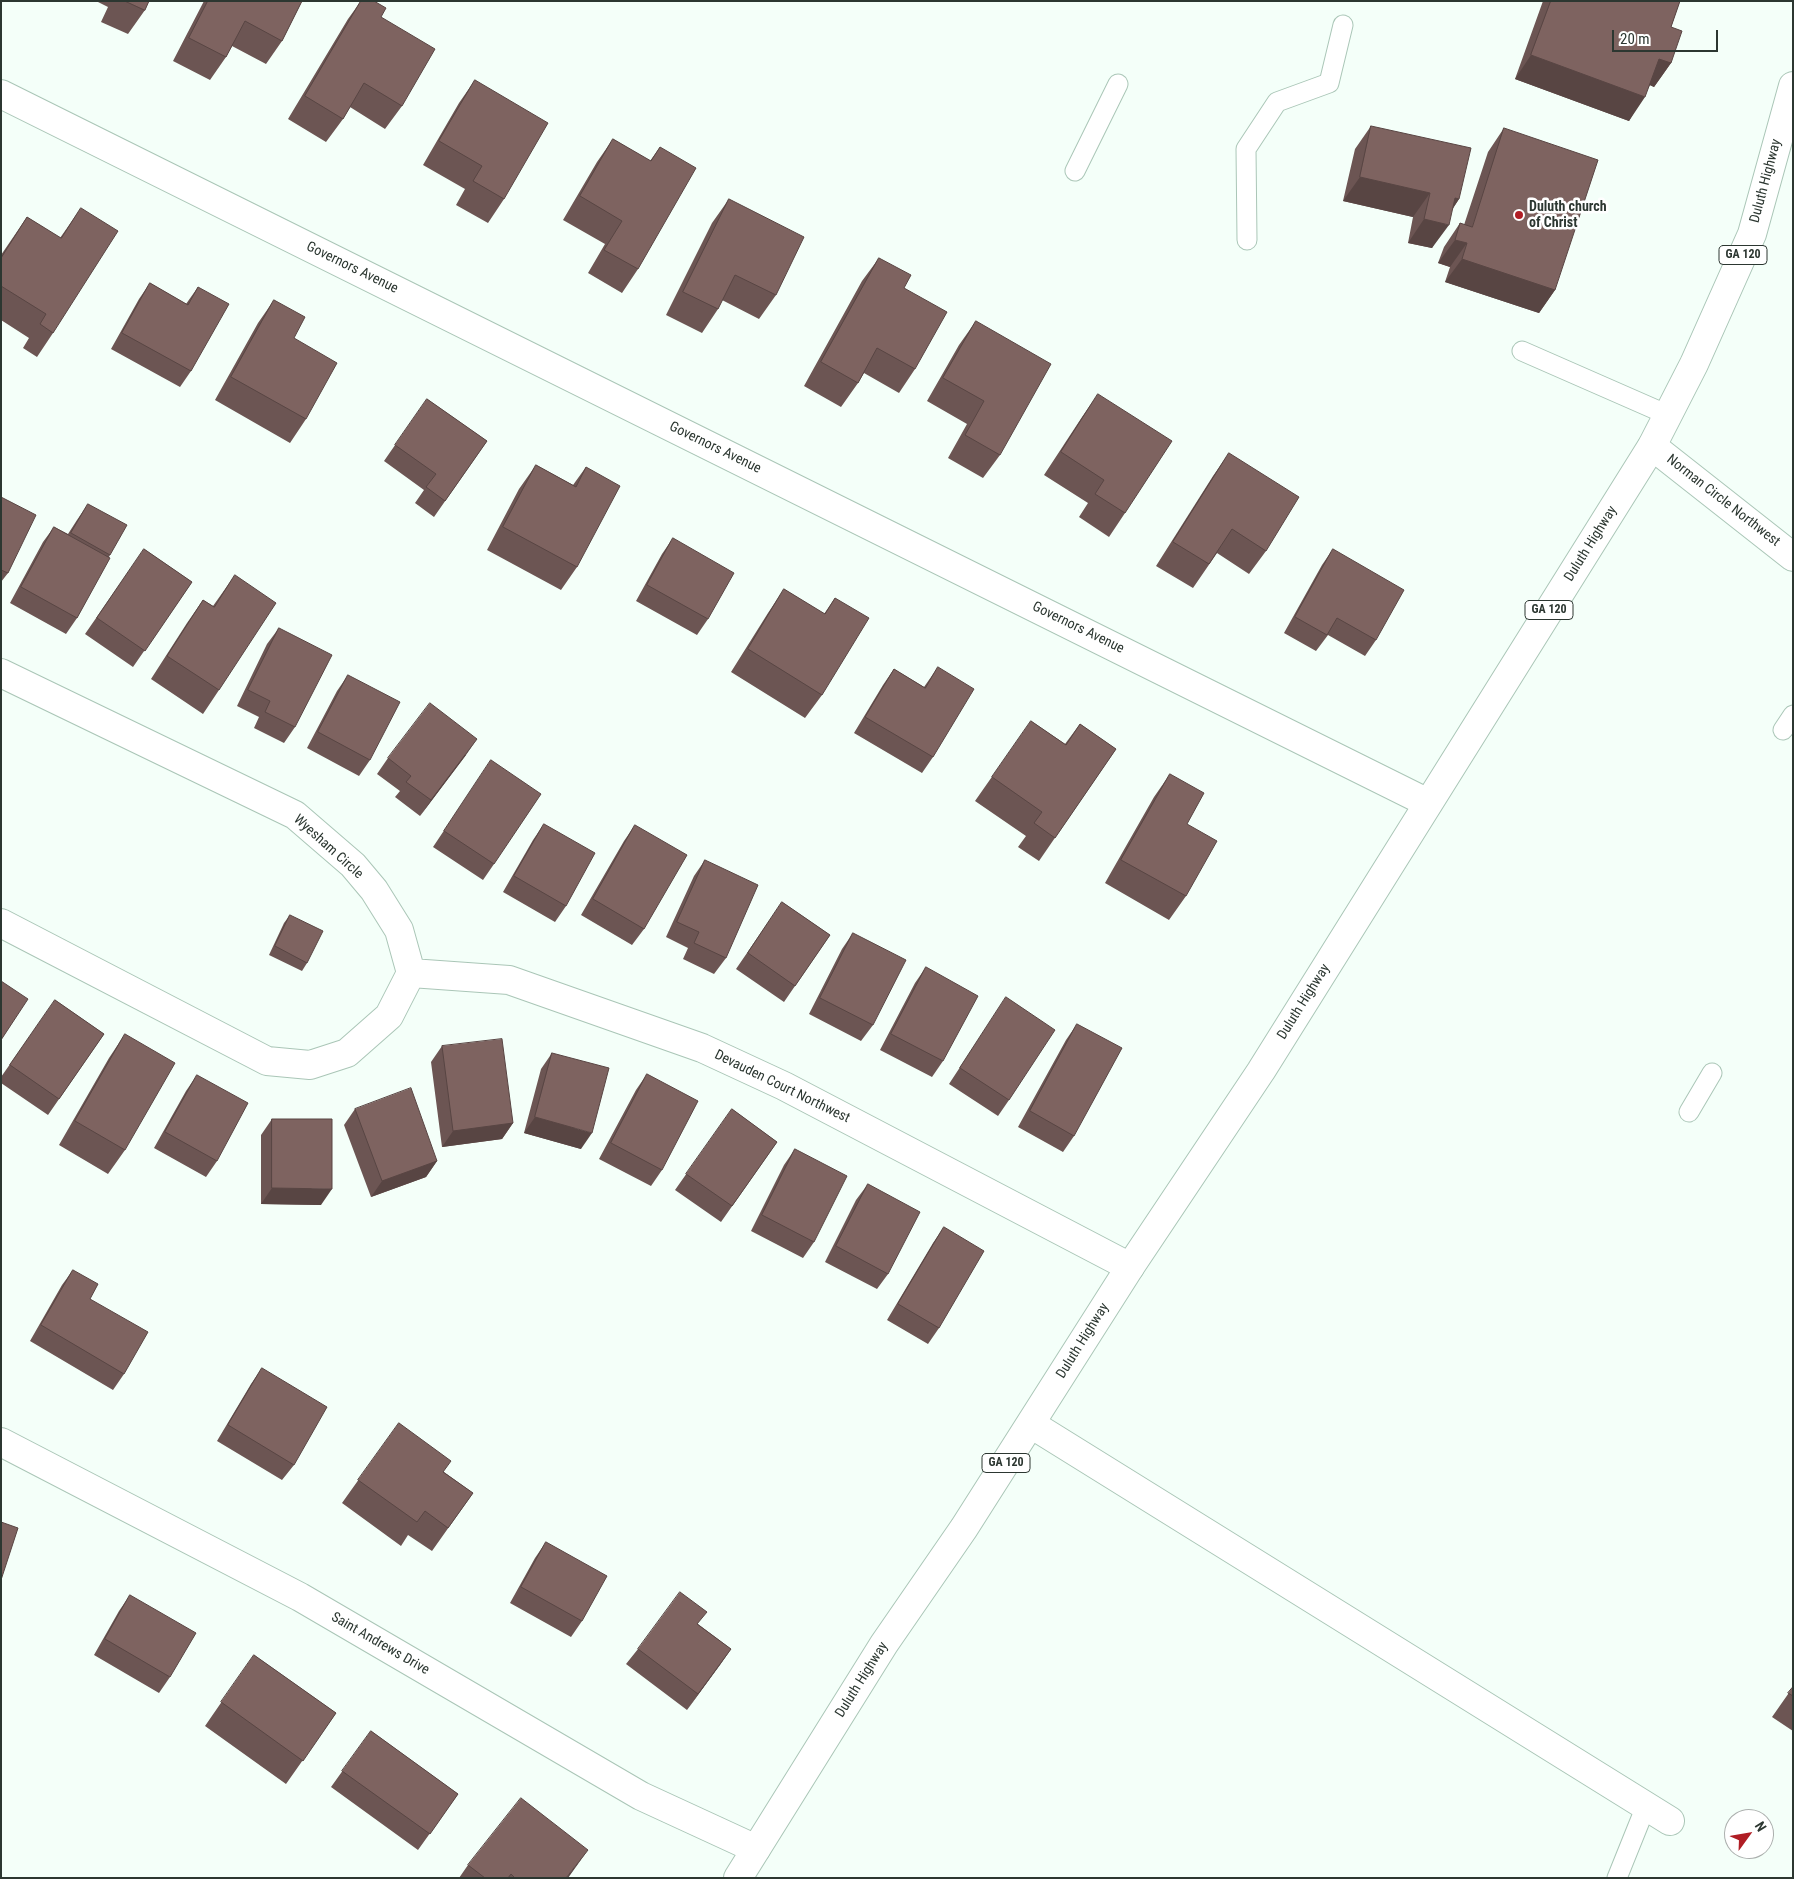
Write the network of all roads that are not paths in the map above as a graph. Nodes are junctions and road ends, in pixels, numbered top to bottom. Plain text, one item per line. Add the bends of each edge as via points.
1 (1343, 25) dead end
2 (1118, 84) dead end
3 (1793, 86) edge
4 (1, 94) edge
5 (1074, 171) dead end
6 (1247, 240) dead end
7 (1522, 351) dead end
8 (1668, 415) junction
9 (1652, 446) junction
10 (1793, 557) edge
11 (1, 673) edge
12 (1428, 803) junction
13 (1, 923) edge
14 (411, 973) junction
15 (1712, 1073) dead end
16 (1689, 1112) dead end
17 (1130, 1267) junction
18 (1031, 1424) junction
19 (1, 1442) edge
20 (1646, 1806) junction
21 (1670, 1821) dead end
22 (756, 1849) junction
23 (738, 1878) edge
24 (1617, 1878) edge

1 - 6 lane via 1329,83 1277,102 1246,149
2 - 5 lane
3 - 8 street, Duluth Highway / GA 120 via 1752,234
4 - 12 street, Governors Avenue
7 - 8 lane
8 - 9 street, Duluth Highway / GA 120
9 - 10 street, Norman Circle Northwest
9 - 12 street, Duluth Highway / GA 120
11 - 14 street, Wyesham Circle via 295,815 353,865 374,890 399,930
12 - 17 street, Duluth Highway / GA 120 via 1261,1071
13 - 14 street via 266,1061 310,1065 347,1053 389,1016
14 - 17 street, Devauden Court Northwest via 509,980 702,1048 784,1086
15 - 16 lane
17 - 18 street, Duluth Highway / GA 120
18 - 20 street
18 - 22 street, Duluth Highway / GA 120 via 884,1644
19 - 22 street, Saint Andrews Drive via 300,1597 641,1796
20 - 21 street
20 - 24 lane
22 - 23 street, Duluth Highway / GA 120

